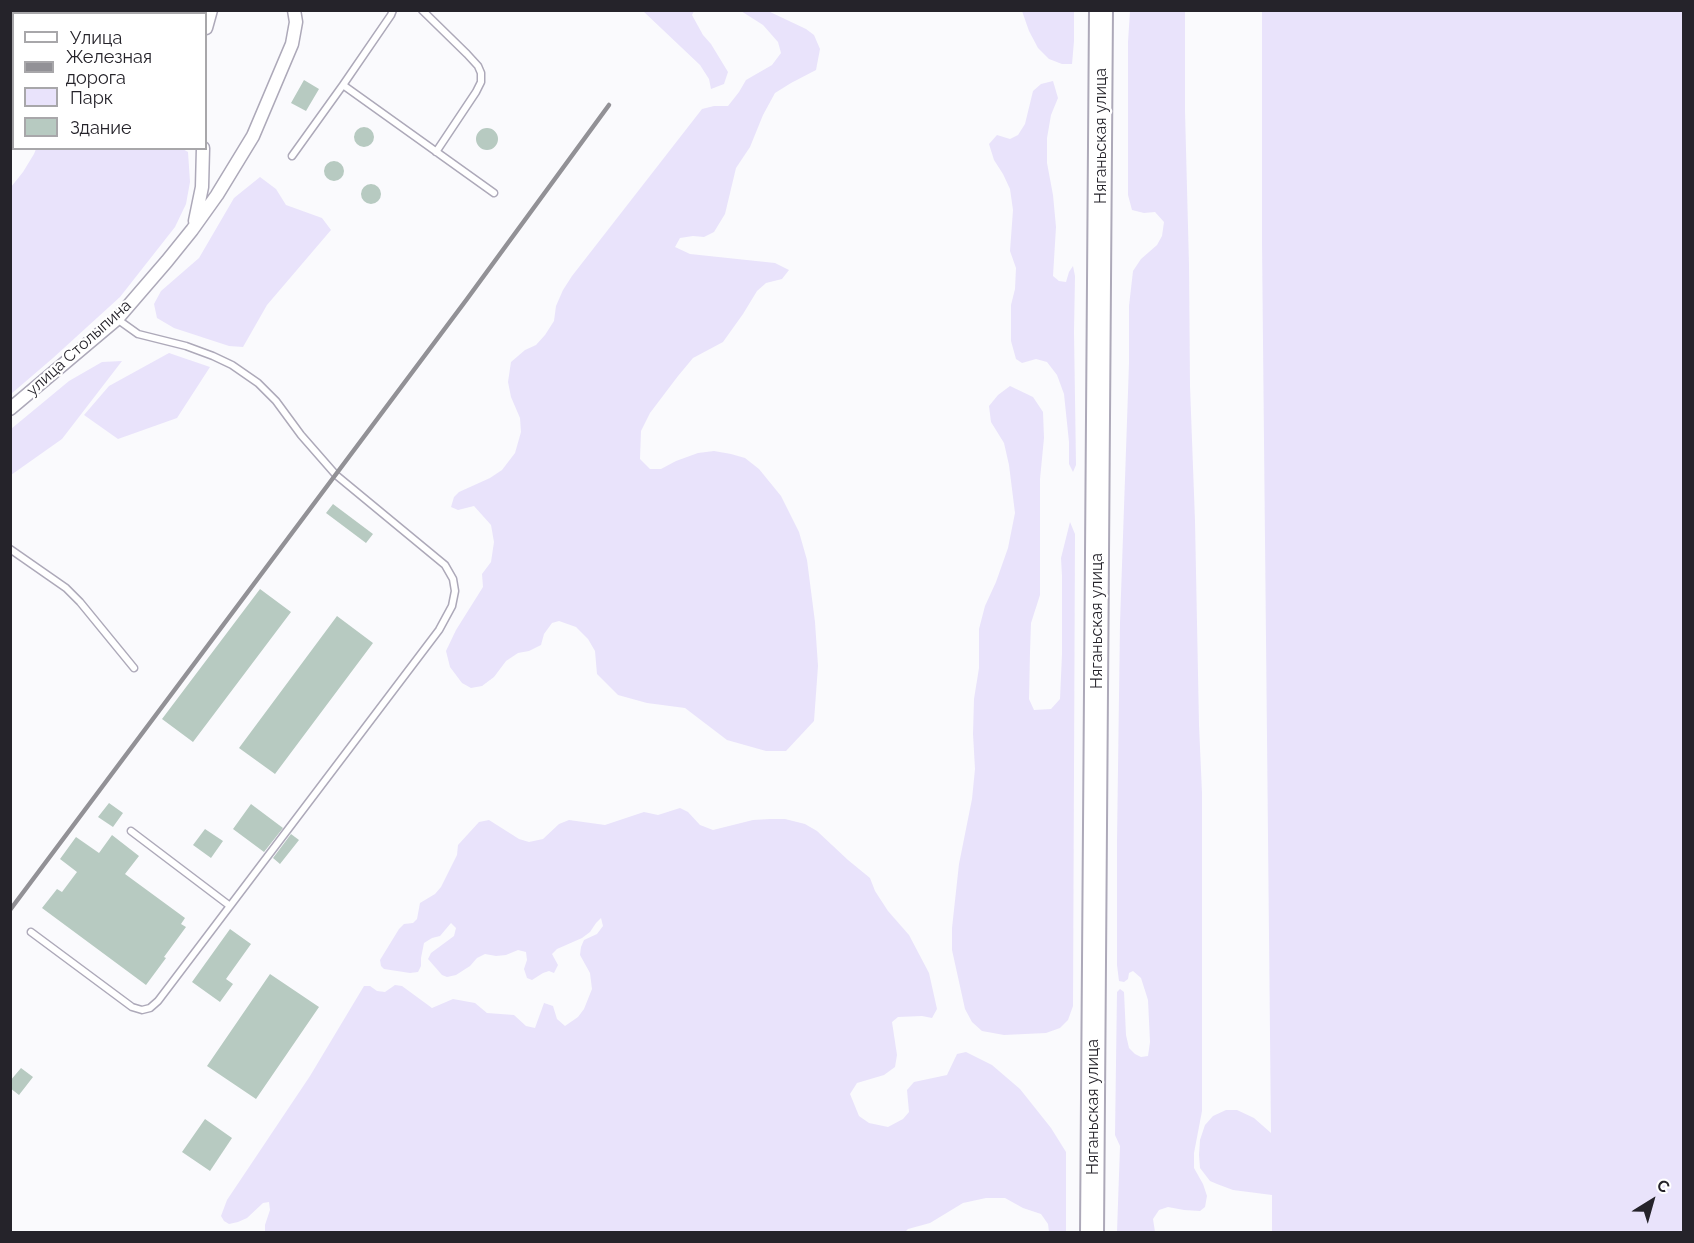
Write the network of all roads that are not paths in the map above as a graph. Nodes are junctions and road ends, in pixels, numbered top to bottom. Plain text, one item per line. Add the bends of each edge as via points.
1 (294, 10) edge
2 (393, 10) edge
3 (422, 10) edge
4 (1101, 10) edge
5 (343, 85) junction
6 (203, 150) edge
7 (436, 152) junction
8 (292, 156) dead end
9 (494, 193) dead end
10 (192, 230) junction
11 (117, 319) junction
12 (10, 409) edge
13 (10, 549) edge
14 (134, 668) dead end
15 (131, 831) dead end
16 (230, 906) junction
17 (31, 932) dead end
18 (1092, 1233) edge

1 - 10 street, улица Столыпина via 292,44 253,135
2 - 5 lane
3 - 7 lane via 481,73 476,92
4 - 18 highway, Няганьская улица
5 - 7 lane
5 - 8 lane
6 - 10 street, улица Столыпина via 200,204
7 - 9 lane
10 - 11 street, улица Столыпина
11 - 12 street, улица Столыпина
11 - 16 lane via 138,334 213,356 258,383 325,464 433,553 453,579 452,606 439,630
13 - 14 lane via 66,588
15 - 16 lane
16 - 17 lane via 158,1001 142,1010

